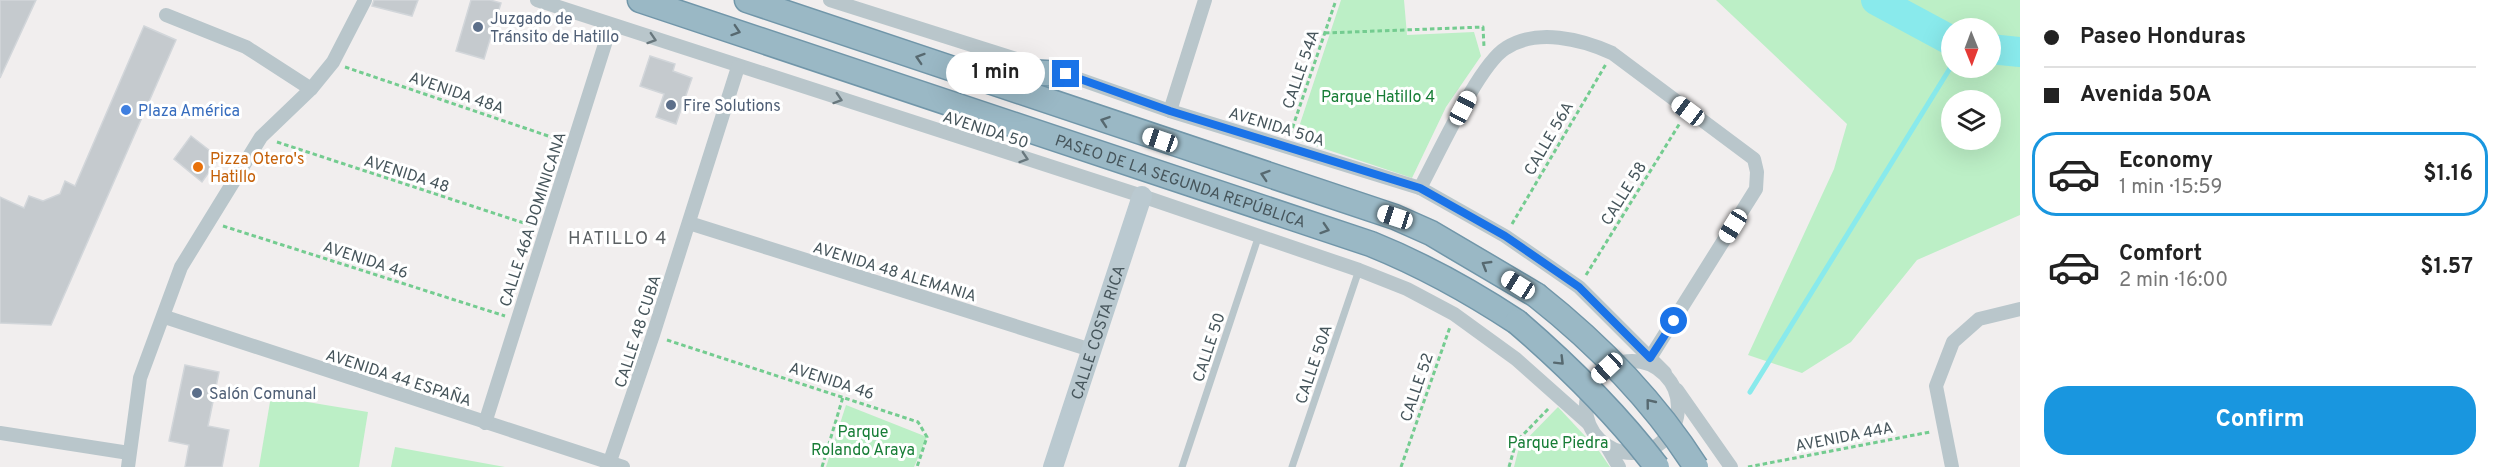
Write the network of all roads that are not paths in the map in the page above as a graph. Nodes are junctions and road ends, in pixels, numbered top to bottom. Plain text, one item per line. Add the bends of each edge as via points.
1 (365, 0) edge
2 (537, 0) edge
3 (640, 0) edge
4 (747, 0) edge
5 (830, 0) edge
6 (1204, 0) edge
7 (166, 15) dead end
8 (611, 26) junction
9 (738, 67) junction
10 (952, 68) junction
11 (1066, 74) junction
12 (311, 89) junction
13 (1170, 111) junction
14 (1420, 188) junction
15 (1142, 196) junction
16 (689, 224) junction
17 (1259, 235) junction
18 (1359, 270) junction
19 (2020, 309) edge
20 (165, 317) junction
21 (1091, 350) junction
22 (1650, 358) junction
23 (1665, 374) junction
24 (1674, 386) junction
25 (485, 423) junction
26 (1588, 423) junction
27 (0, 433) edge
28 (1606, 445) junction
29 (128, 460) edge
30 (614, 466) edge
31 (1053, 467) edge
32 (1182, 467) edge
33 (1292, 467) edge
34 (1619, 467) edge
35 (1657, 467) edge
36 (1696, 467) edge
37 (1731, 467) edge
38 (1952, 467) edge

1 - 12 street via 333,62
2 - 8 street, AVENIDA 50
3 -> 35 highway, PASEO DE LA SEGUNDA REPÚBLICA, bridge via 1371,244 1414,262 1464,287 1516,322 1630,431
10 -> 4 highway, PASEO DE LA SEGUNDA REPÚBLICA
5 - 11 street, AVENIDA 50A
6 - 13 street
7 - 12 street via 246,47
8 -> 9 street, AVENIDA 50
8 - 25 street, CALLE 46A DOMINICANA
9 -> 15 street, AVENIDA 50
9 - 16 street, CALLE 48 CUBA
10 - 11 highway
36 -> 10 highway, PASEO DE LA SEGUNDA REPÚBLICA, bridge via 1645,397 1569,321 1536,295 1431,232
11 - 13 street, AVENIDA 50A
12 - 20 street via 261,137 207,221 181,267
13 - 14 street, AVENIDA 50A
14 - 22 street, AVENIDA 50A via 1505,236 1579,287
14 - 22 street via 1485,68 1506,48 1534,38 1568,39 1612,53 1754,159 1758,172 1756,189
15 - 17 street, AVENIDA 50
15 - 21 main road, CALLE COSTA RICA
16 - 21 street, AVENIDA 48 ALEMANIA
16 - 30 street, CALLE 48 CUBA
17 - 18 street, AVENIDA 50
17 - 32 lane, CALLE 50
18 - 26 street, AVENIDA 50 via 1454,314 1516,359
18 - 33 lane, CALLE 50A
19 - 38 street via 1978,319 1953,342 1936,386
20 - 25 street, AVENIDA 44 ESPAÑA
20 - 29 street via 140,378
21 - 31 main road, CALLE COSTA RICA
22 - 23 street, AVENIDA 50A
23 - 24 street
23 - 26 street via 1637,361 1607,368 1595,378 1588,392
24 - 28 street via 1679,413 1667,437 1645,452 1618,451
24 - 37 street
25 - 30 street, AVENIDA 44 ESPAÑA
26 - 28 street
27 - 29 street
28 - 34 street

